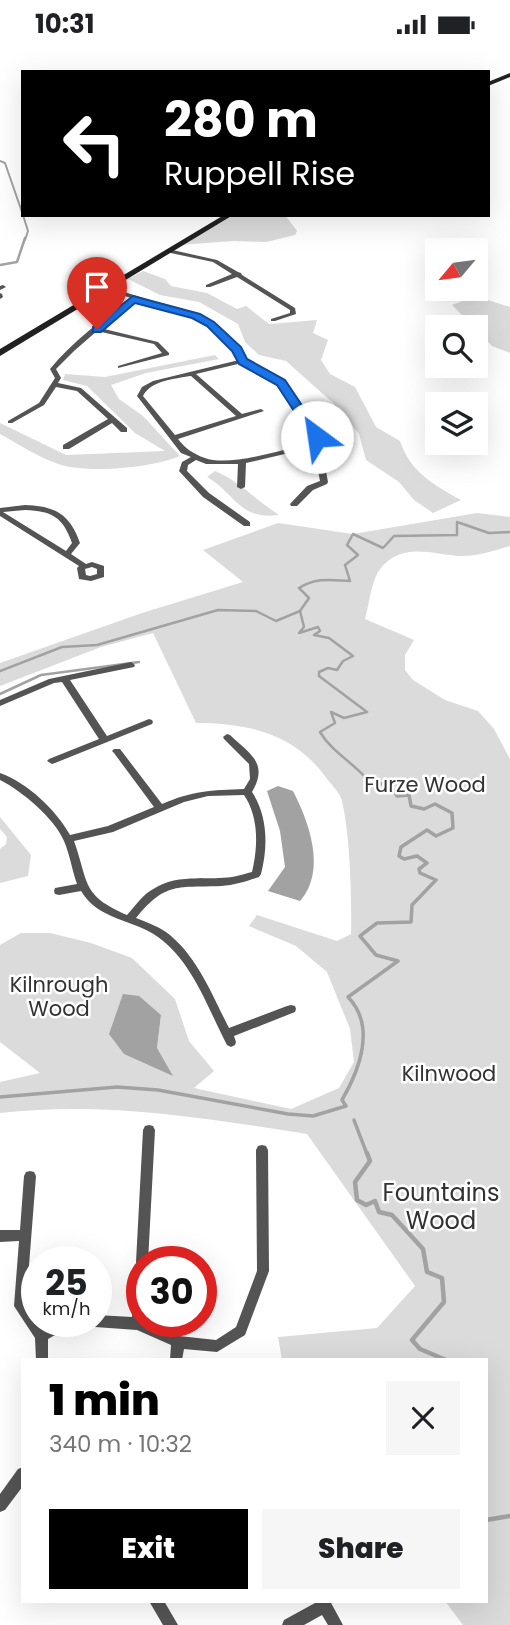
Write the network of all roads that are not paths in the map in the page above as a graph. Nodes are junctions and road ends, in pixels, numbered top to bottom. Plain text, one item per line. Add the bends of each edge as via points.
1 (510, 75) edge
2 (490, 83) edge
3 (227, 217) edge
4 (168, 251) junction
5 (239, 274) junction
6 (208, 286) dead end
7 (105, 288) junction
8 (133, 299) junction
9 (273, 320) dead end
10 (97, 329) junction
11 (0, 342) edge
12 (14, 344) junction
13 (0, 353) edge
14 (243, 361) junction
15 (120, 367) dead end
16 (193, 375) junction
17 (55, 385) junction
18 (261, 411) dead end
19 (241, 417) junction
20 (112, 420) junction
21 (10, 422) dead end
22 (124, 430) dead end
23 (173, 437) junction
24 (312, 445) junction
25 (66, 447) dead end
26 (194, 458) junction
27 (242, 462) junction
28 (241, 487) dead end
29 (294, 504) dead end
30 (0, 512) edge
31 (247, 524) dead end
32 (66, 556) junction
33 (84, 566) dead end
34 (131, 665) dead end
35 (65, 680) junction
36 (0, 703) edge
37 (149, 722) dead end
38 (227, 737) dead end
39 (105, 740) junction
40 (117, 751) dead end
41 (52, 761) dead end
42 (0, 776) edge
43 (247, 792) junction
44 (160, 807) junction
45 (68, 839) junction
46 (83, 887) junction
47 (59, 891) dead end
48 (129, 920) junction
49 (290, 1009) dead end
50 (149, 1130) dead end
51 (262, 1150) dead end
52 (30, 1176) dead end
53 (26, 1235) junction
54 (0, 1236) edge
55 (25, 1246) edge
56 (143, 1246) edge
57 (41, 1337) edge
58 (167, 1337) edge
59 (178, 1342) junction
60 (41, 1358) edge
61 (176, 1358) edge
62 (21, 1477) edge
63 (0, 1505) edge
64 (157, 1603) edge
65 (323, 1604) edge
66 (171, 1625) edge
67 (289, 1625) edge
68 (336, 1625) edge

1 - 2 main road
3 - 4 main road
4 - 5 street via 215,261
4 - 7 main road
5 - 6 street
5 - 9 street via 293,309 293,314
7 - 8 street
7 - 12 main road
8 - 10 street
8 - 14 street via 196,316 237,349
10 - 15 street via 156,343 167,354
10 - 17 street via 76,341 73,350 52,369 58,378
11 - 12 main road
12 - 13 main road
14 - 16 street
14 - 24 street via 281,383 317,437
16 - 19 street
16 - 23 street via 155,382 141,395
17 - 20 street via 79,389
17 - 21 street via 42,404
18 - 19 street
19 - 23 street
20 - 22 street
20 - 25 street
23 - 26 street
24 - 27 street
24 - 29 street via 324,481
26 - 27 street
26 - 31 street via 183,471 206,495
27 - 28 street
30 - 32 street
30 - 32 street via 21,507 63,517 72,527 76,543
32 - 33 street
34 - 35 street
35 - 36 street via 26,690
35 - 39 street
37 - 39 street
38 - 43 street via 253,764 255,779
39 - 41 street
40 - 44 street
42 - 45 street via 42,808
43 - 44 street via 208,793
43 - 48 street via 257,803 261,860 256,873 243,880 179,881 150,894
44 - 45 street via 110,829
45 - 46 street
46 - 47 street
46 - 48 street via 105,909
48 - 49 street via 160,933 176,947 229,1038
50 - 56 street
51 - 59 street via 263,1271 241,1331 217,1346
52 - 53 street
53 - 54 street
53 - 55 street
57 - 60 street
58 - 59 street
59 - 61 street
62 - 63 street
64 - 66 street
65 - 67 street
65 - 68 street

